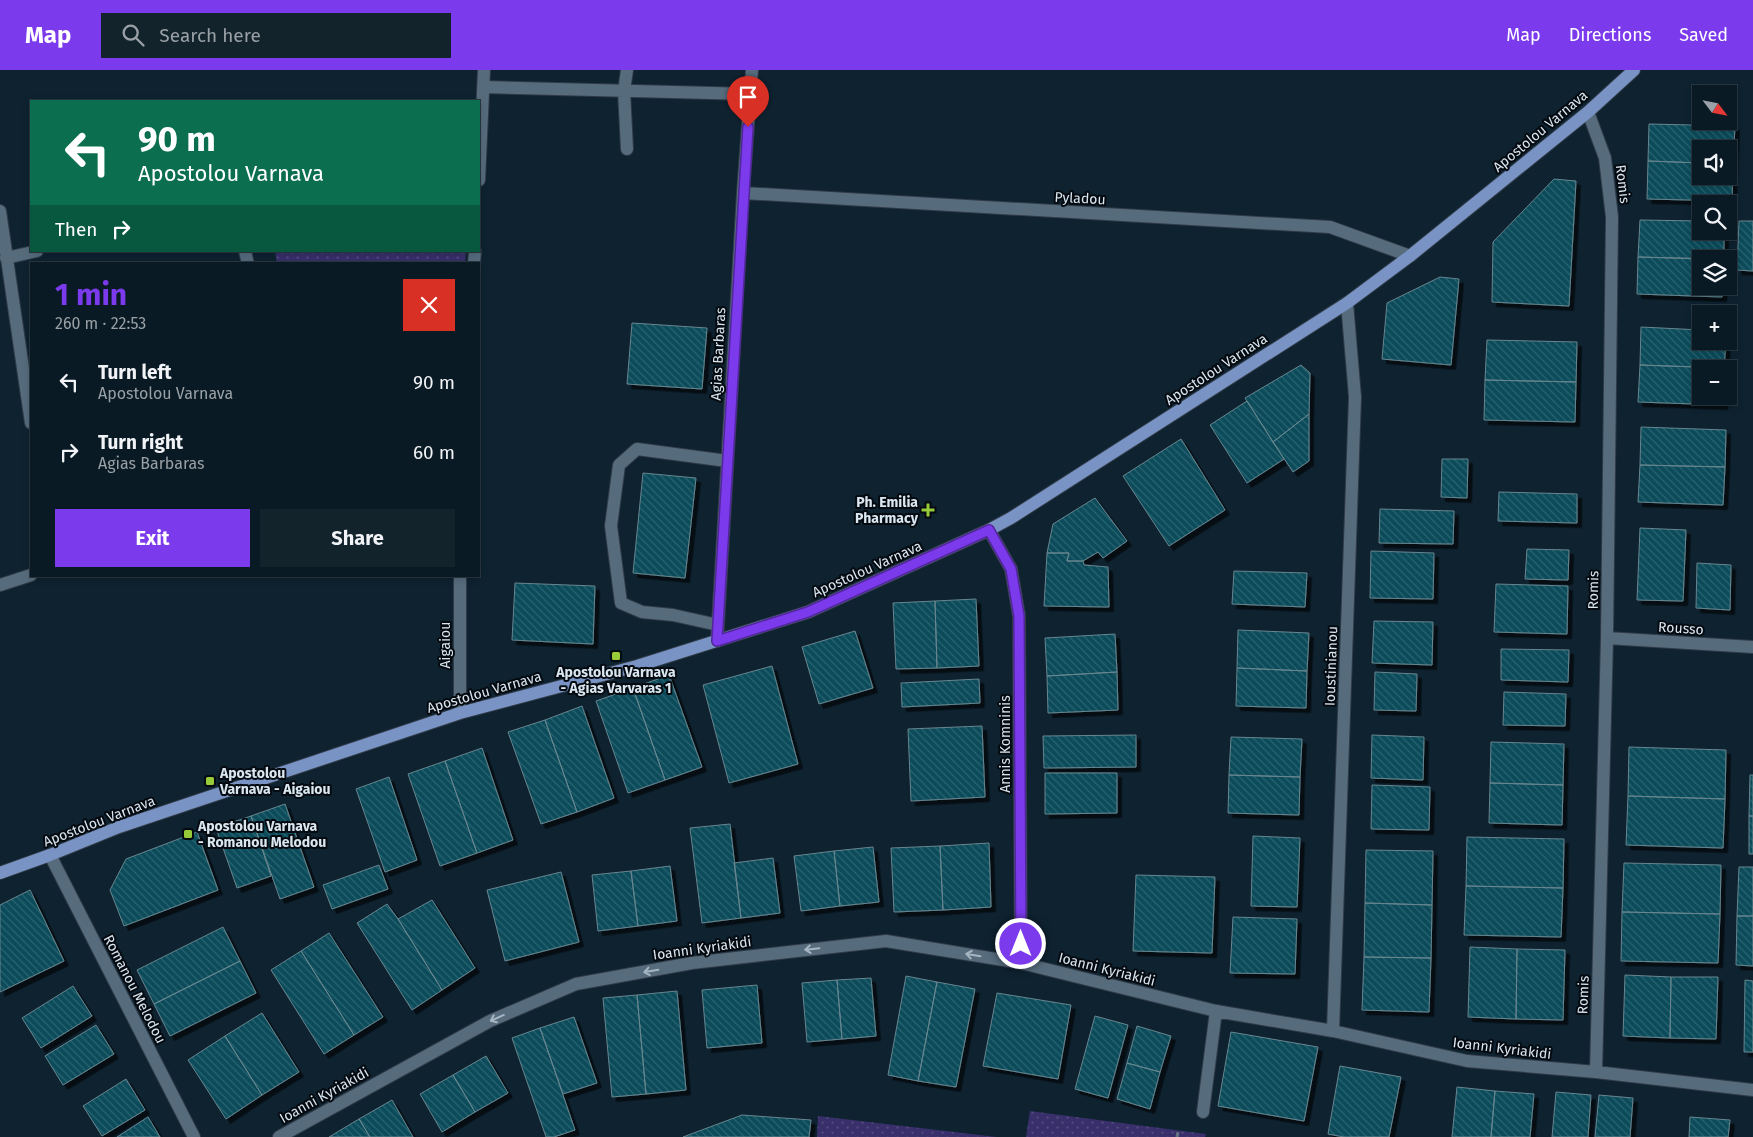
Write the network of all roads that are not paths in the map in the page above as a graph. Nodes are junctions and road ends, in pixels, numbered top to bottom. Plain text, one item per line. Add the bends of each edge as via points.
1 (484, 70) edge
2 (627, 70) edge
3 (752, 70) edge
4 (1634, 70) edge
5 (484, 87) junction
6 (624, 91) junction
7 (750, 94) junction
8 (1588, 112) junction
9 (627, 149) dead end
10 (480, 161) edge
11 (743, 193) junction
12 (0, 211) edge
13 (33, 252) edge
14 (1410, 256) junction
15 (6, 258) junction
16 (1347, 303) junction
17 (30, 416) edge
18 (727, 461) junction
19 (989, 530) junction
20 (30, 575) edge
21 (460, 577) edge
22 (0, 585) edge
23 (718, 625) junction
24 (1607, 638) junction
25 (717, 641) junction
26 (1753, 647) edge
27 (460, 713) junction
28 (50, 855) junction
29 (0, 873) edge
30 (1021, 963) junction
31 (1216, 1011) junction
32 (1333, 1031) junction
33 (1596, 1072) junction
34 (1753, 1090) edge
35 (1203, 1112) dead end
36 (194, 1137) edge
37 (279, 1137) edge

1 - 5 street
2 - 6 street
3 - 7 street, Agias Barbaras
4 - 8 main road, Apostolou Varnava
5 - 6 street
5 - 10 street
6 - 7 street
6 - 9 street
7 - 11 street, Agias Barbaras
8 - 14 main road, Apostolou Varnava
8 - 24 street, Romis via 1605,158 1612,217
11 - 14 street, Pyladou via 1330,228
11 - 18 street, Agias Barbaras
12 - 15 street
13 - 15 street
14 - 16 main road, Apostolou Varnava
15 - 17 street
16 - 19 main road, Apostolou Varnava
16 - 32 street, Ioustinianou via 1355,397
18 - 23 street, Agias Barbaras
18 - 23 street via 637,449 619,465 611,526 621,603 642,612
19 - 25 main road, Apostolou Varnava via 808,612
19 - 30 street, Annis Komninis via 1011,569 1019,616
20 - 22 street
21 - 27 street, Aigaiou
23 - 25 street, Agias Barbaras
24 - 26 street, Rousso
24 - 33 street, Romis
25 - 27 main road, Apostolou Varnava
27 - 28 main road, Apostolou Varnava via 120,827
28 - 29 main road, Apostolou Varnava
28 - 36 street, Romanou Melodou
30 - 31 street, Ioanni Kyriakidi
30 -> 37 street, Ioanni Kyriakidi via 886,941 692,963 576,984 490,1021
31 - 32 street, Ioanni Kyriakidi
31 - 35 street
32 - 33 street, Ioanni Kyriakidi via 1467,1061
33 - 34 street, Ioanni Kyriakidi

